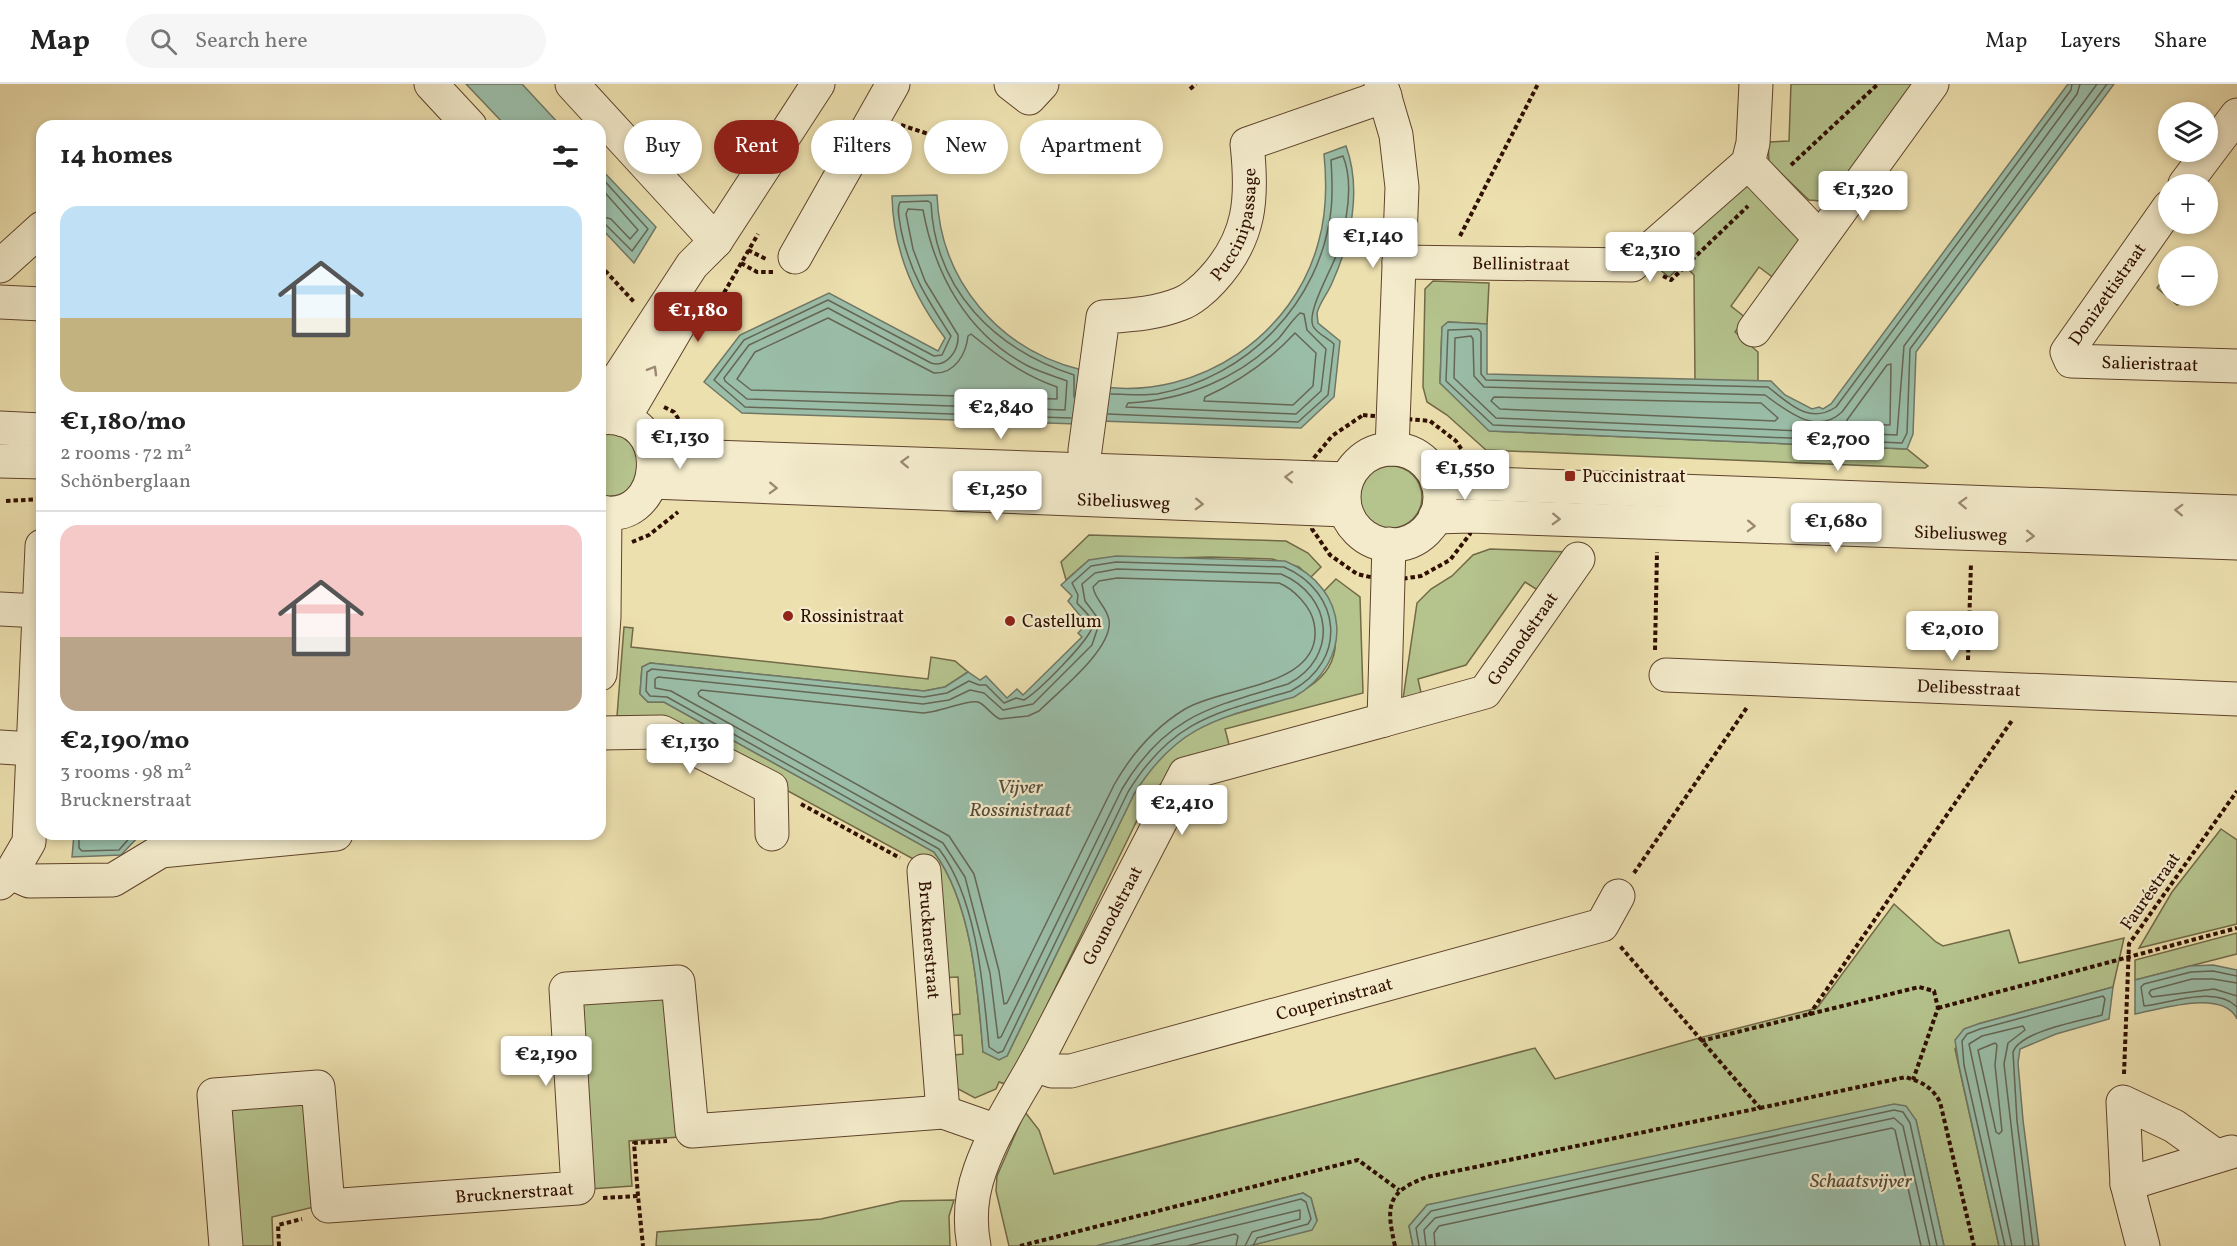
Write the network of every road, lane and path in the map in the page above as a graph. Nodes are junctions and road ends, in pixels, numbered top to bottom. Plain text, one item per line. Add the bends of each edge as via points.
1 (431, 84) edge
2 (572, 84) edge
3 (818, 84) edge
4 (1011, 84) edge
5 (1042, 84) edge
6 (1196, 84) edge
7 (1538, 84) edge
8 (1756, 84) edge
9 (1932, 84) edge
10 (1190, 89) dead end
11 (1383, 90) edge
12 (887, 96) edge
13 (2237, 115) edge
14 (464, 120) edge
15 (605, 120) edge
16 (606, 121) edge
17 (924, 133) edge
18 (1748, 163) junction
19 (2193, 174) edge
20 (2158, 223) edge
21 (36, 233) edge
22 (1820, 238) junction
23 (716, 241) junction
24 (792, 260) junction
25 (1399, 262) junction
26 (1446, 262) junction
27 (0, 266) edge
28 (606, 271) edge
29 (0, 302) edge
30 (36, 304) edge
31 (639, 307) dead end
32 (1754, 330) dead end
33 (2067, 352) joint
34 (2237, 366) edge
35 (608, 415) edge
36 (0, 428) edge
37 (36, 430) edge
38 (1392, 449) junction
39 (1085, 450) dead end
40 (0, 461) edge
41 (36, 462) edge
42 (653, 469) junction
43 (1437, 482) junction
44 (1346, 494) junction
45 (36, 499) edge
46 (6, 501) dead end
47 (606, 512) edge
48 (2237, 513) edge
49 (1435, 517) junction
50 (2237, 543) edge
51 (1389, 544) junction
52 (1657, 548) dead end
53 (1578, 559) dead end
54 (1971, 561) dead end
55 (0, 609) edge
56 (36, 615) edge
57 (1666, 675) joint
58 (1754, 678) junction
59 (36, 682) edge
60 (1966, 688) junction
61 (2020, 691) junction
62 (2237, 699) edge
63 (1384, 720) junction
64 (606, 733) edge
65 (0, 747) edge
66 (32, 749) junction
67 (771, 788) junction
68 (2237, 791) edge
69 (772, 834) dead end
70 (274, 840) edge
71 (924, 872) joint
72 (5, 878) edge
73 (1618, 896) joint
74 (1602, 925) junction
75 (2237, 928) edge
76 (2127, 956) junction
77 (1938, 1008) junction
78 (1809, 1015) junction
79 (1701, 1041) junction
80 (2124, 1056) dead end
81 (1035, 1065) junction
82 (1913, 1080) junction
83 (1760, 1108) junction
84 (943, 1112) junction
85 (997, 1131) junction
86 (2227, 1153) edge
87 (2127, 1184) junction
88 (1399, 1190) junction
89 (226, 1246) edge
90 (974, 1246) edge
91 (1020, 1246) edge
92 (1395, 1246) edge
93 (1974, 1246) edge
94 (2143, 1246) edge

1 - 14 street
2 - 15 street
3 - 23 street
4 - 5 street via 1029,98
6 - 10 path
7 - 26 path
8 - 18 street via 1753,144
9 - 22 street
11 - 25 street via 1396,135 1402,187
11 - 39 street, Puccinipassage via 1247,144 1251,179 1243,237 1225,266 1181,304 1144,314 1103,317
12 - 17 path via 901,125
12 - 24 street
13 - 19 street
16 - 23 street
18 - 22 street
18 - 26 street, Bellinistraat via 1632,265
20 - 33 street, Donizettistraat
21 - 27 street
22 - 32 street
23 - 24 path via 734,242 778,265
23 - 24 path via 728,255 757,272 770,273
23 - 35 street via 692,265
25 - 26 street, Bellinistraat
25 - 38 street
28 - 31 path
29 - 30 street
33 - 34 street, Salieristraat via 2071,361
35 - 42 street via 641,431
36 - 37 street
38 - 43 street via 1420,458
38 - 44 street via 1365,457
40 - 41 street
42 - 44 street, Sibeliusweg
42 - 47 street via 641,499 628,508
48 -> 43 street, Sibeliusweg
43 - 49 street via 1439,500
44 - 51 street via 1352,524 1362,535
45 - 46 path
49 -> 50 street, Sibeliusweg
49 - 51 street via 1414,539
51 - 63 street
52 - 57 path via 1654,674
53 - 63 street, Gounodstraat via 1485,692
54 - 60 path
55 - 56 street
57 - 58 street, Delibesstraat
58 - 60 street, Delibesstraat
58 - 73 path via 1748,708
59 - 66 street
60 - 61 street, Delibesstraat
61 - 62 street, Delibesstraat
61 - 78 path via 2019,710
63 - 81 street, Gounodstraat via 1185,774
64 - 67 street via 662,732
65 - 66 street
66 - 72 street via 29,842
67 - 69 street
67 - 71 path, Brucknerstraat
68 - 76 path, Fauréstraat via 2129,944
70 - 72 street via 161,851 113,879
71 - 84 street, Brucknerstraat
73 - 74 street
74 - 79 path
74 - 81 street, Couperinstraat via 1071,1071 1052,1071
75 - 76 path
76 - 77 path
76 - 80 path, Fauréstraat
77 - 78 path via 1934,991 1920,987
77 - 82 path
78 - 79 path
79 - 83 path
81 - 85 street, Gounodstraat
82 - 83 path via 1906,1077
82 - 93 path via 1934,1090 1940,1102
83 - 88 path via 1427,1177
84 - 85 street, Brucknerstraat
84 - 89 street, Brucknerstraat via 692,1131 678,982 566,989 578,1188 328,1206 318,1087 214,1095
85 - 90 street, Gounodstraat via 972,1200
86 - 87 street
86 - 87 street via 2123,1102
87 - 94 street
88 - 91 path via 1358,1160
88 - 92 path via 1390,1214

